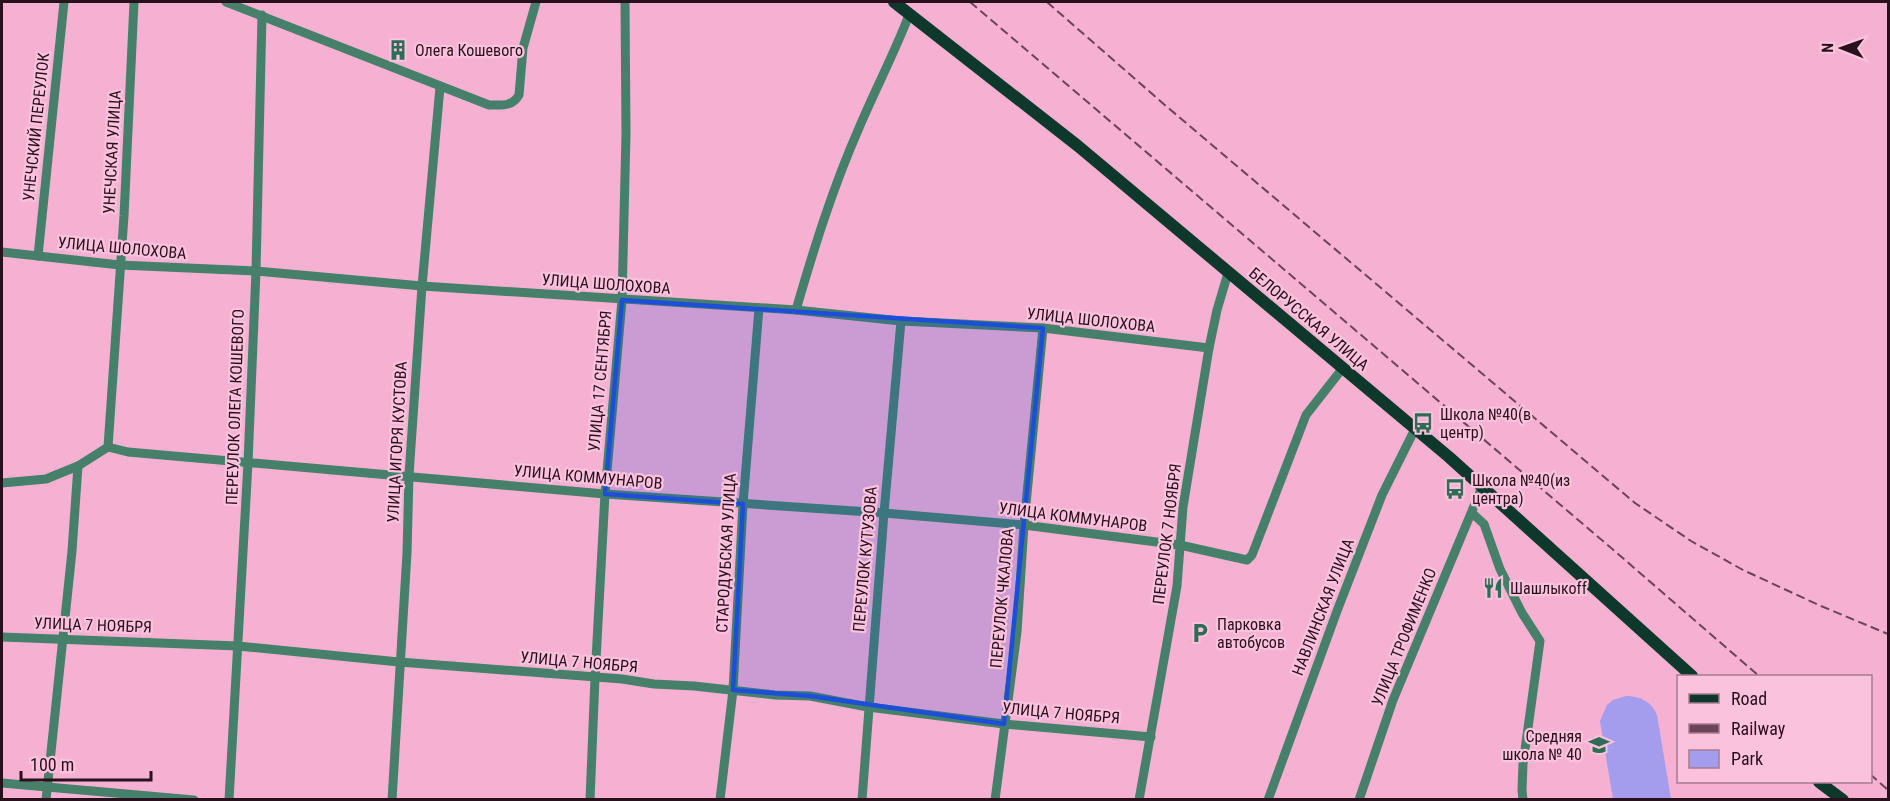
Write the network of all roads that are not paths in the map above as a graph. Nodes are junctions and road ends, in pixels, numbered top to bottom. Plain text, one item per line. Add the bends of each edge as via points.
1 (64, 2) edge
2 (134, 2) edge
3 (226, 2) edge
4 (536, 2) edge
5 (625, 2) edge
6 (894, 2) edge
7 (262, 15) junction
8 (909, 15) junction
9 (440, 87) junction
10 (2, 252) edge
11 (38, 256) junction
12 (120, 265) junction
13 (256, 272) junction
14 (1228, 273) junction
15 (422, 286) junction
16 (622, 300) junction
17 (759, 308) junction
18 (796, 310) junction
19 (901, 321) junction
20 (1044, 328) junction
21 (1209, 348) junction
22 (1342, 369) junction
23 (1415, 429) junction
24 (108, 447) junction
25 (248, 463) junction
26 (78, 466) junction
27 (409, 476) junction
28 (2, 483) edge
29 (1482, 487) junction
30 (605, 494) junction
31 (742, 504) junction
32 (884, 513) junction
33 (1472, 513) junction
34 (1024, 525) junction
35 (1180, 545) junction
36 (2, 637) edge
37 (63, 639) junction
38 (238, 646) junction
39 (399, 662) junction
40 (1691, 675) edge
41 (595, 678) junction
42 (733, 690) junction
43 (868, 707) junction
44 (1004, 724) junction
45 (1151, 737) junction
46 (2, 783) edge
47 (1820, 783) edge
48 (47, 786) junction
49 (46, 800) edge
50 (194, 800) edge
51 (229, 800) edge
52 (392, 800) edge
53 (590, 800) edge
54 (720, 800) edge
55 (862, 800) edge
56 (995, 800) edge
57 (1139, 800) edge
58 (1268, 800) edge
59 (1359, 800) edge
60 (1523, 800) edge
61 (1843, 800) edge

1 - 11 street, УНЕЧСКИЙ ПЕРЕУЛОК
2 - 12 street, УНЕЧСКАЯ УЛИЦА
3 - 7 street
4 - 9 street via 523,48 519,95 515,101 509,105 489,105
5 - 16 street, УЛИЦА 17 СЕНТЯБРЯ
6 - 8 main road, БЕЛОРУССКАЯ УЛИЦА
7 - 9 street
7 - 13 street, ПЕРЕУЛОК ОЛЕГА КОШЕВОГО
8 - 14 main road, БЕЛОРУССКАЯ УЛИЦА via 1077,146
8 - 18 street via 830,198
9 - 15 street, УЛИЦА ИГОРЯ КУСТОВА
10 - 11 street, УЛИЦА ШОЛОХОВА
11 - 12 street, УЛИЦА ШОЛОХОВА
12 - 13 street, УЛИЦА ШОЛОХОВА
12 - 24 street, УНЕЧСКАЯ УЛИЦА
13 - 15 street, УЛИЦА ШОЛОХОВА
13 - 25 street, ПЕРЕУЛОК ОЛЕГА КОШЕВОГО
14 - 21 street, ПЕРЕУЛОК 7 НОЯБРЯ
14 - 22 main road, БЕЛОРУССКАЯ УЛИЦА
15 - 16 street, УЛИЦА ШОЛОХОВА
15 - 27 street, УЛИЦА ИГОРЯ КУСТОВА
16 - 17 street, УЛИЦА ШОЛОХОВА
16 - 30 street, УЛИЦА 17 СЕНТЯБРЯ
17 - 18 street, УЛИЦА ШОЛОХОВА
17 - 31 street, СТАРОДУБСКАЯ УЛИЦА
18 - 19 street, УЛИЦА ШОЛОХОВА
19 - 20 street, УЛИЦА ШОЛОХОВА
19 - 32 street, ПЕРЕУЛОК КУТУЗОВА
20 - 21 street, УЛИЦА ШОЛОХОВА
20 - 34 street, ПЕРЕУЛОК ЧКАЛОВА
21 - 35 street, ПЕРЕУЛОК 7 НОЯБРЯ
22 - 23 main road, БЕЛОРУССКАЯ УЛИЦА
22 - 35 street, УЛИЦА КОММУНАРОВ via 1306,415 1250,559 1243,561
23 - 29 main road, БЕЛОРУССКАЯ УЛИЦА
23 - 58 street, НАВЛИНСКАЯ УЛИЦА via 1382,495
24 - 25 street, УЛИЦА КОММУНАРОВ
24 - 26 street
25 - 27 street, УЛИЦА КОММУНАРОВ
25 - 38 street, ПЕРЕУЛОК ОЛЕГА КОШЕВОГО
26 - 28 street via 46,479
26 - 37 street
27 - 30 street, УЛИЦА КОММУНАРОВ
27 - 39 street, УЛИЦА ИГОРЯ КУСТОВА
29 - 33 street, УЛИЦА ТРОФИМЕНКО
29 - 40 main road, БЕЛОРУССКАЯ УЛИЦА
30 - 31 street, УЛИЦА КОММУНАРОВ
30 - 41 street, УЛИЦА 17 СЕНТЯБРЯ
31 - 32 street, УЛИЦА КОММУНАРОВ
31 - 42 street, СТАРОДУБСКАЯ УЛИЦА
32 - 34 street, УЛИЦА КОММУНАРОВ
32 - 43 street, ПЕРЕУЛОК КУТУЗОВА
33 - 59 street, УЛИЦА ТРОФИМЕНКО via 1393,700
33 - 60 street via 1484,524 1500,569 1540,641 1523,764
34 - 35 street, УЛИЦА КОММУНАРОВ
34 - 44 street, ПЕРЕУЛОК ЧКАЛОВА via 1017,633
35 - 45 street, ПЕРЕУЛОК 7 НОЯБРЯ via 1177,586
36 - 37 street, УЛИЦА 7 НОЯБРЯ
37 - 38 street, УЛИЦА 7 НОЯБРЯ
37 - 48 street
38 - 39 street, УЛИЦА 7 НОЯБРЯ
38 - 51 street, ПЕРЕУЛОК ОЛЕГА КОШЕВОГО
39 - 41 street, УЛИЦА 7 НОЯБРЯ
39 - 52 street, УЛИЦА ИГОРЯ КУСТОВА
41 - 42 street, УЛИЦА 7 НОЯБРЯ
41 - 53 street, УЛИЦА 17 СЕНТЯБРЯ
42 - 43 street, УЛИЦА 7 НОЯБРЯ via 810,696
42 - 54 street, СТАРОДУБСКАЯ УЛИЦА
43 - 44 street, УЛИЦА 7 НОЯБРЯ
43 - 55 street, ПЕРЕУЛОК КУТУЗОВА
44 - 45 street, УЛИЦА 7 НОЯБРЯ
44 - 56 street, ПЕРЕУЛОК ЧКАЛОВА
45 - 57 street, ПЕРЕУЛОК 7 НОЯБРЯ
46 - 48 street
47 - 61 main road
48 - 49 street
48 - 50 street

